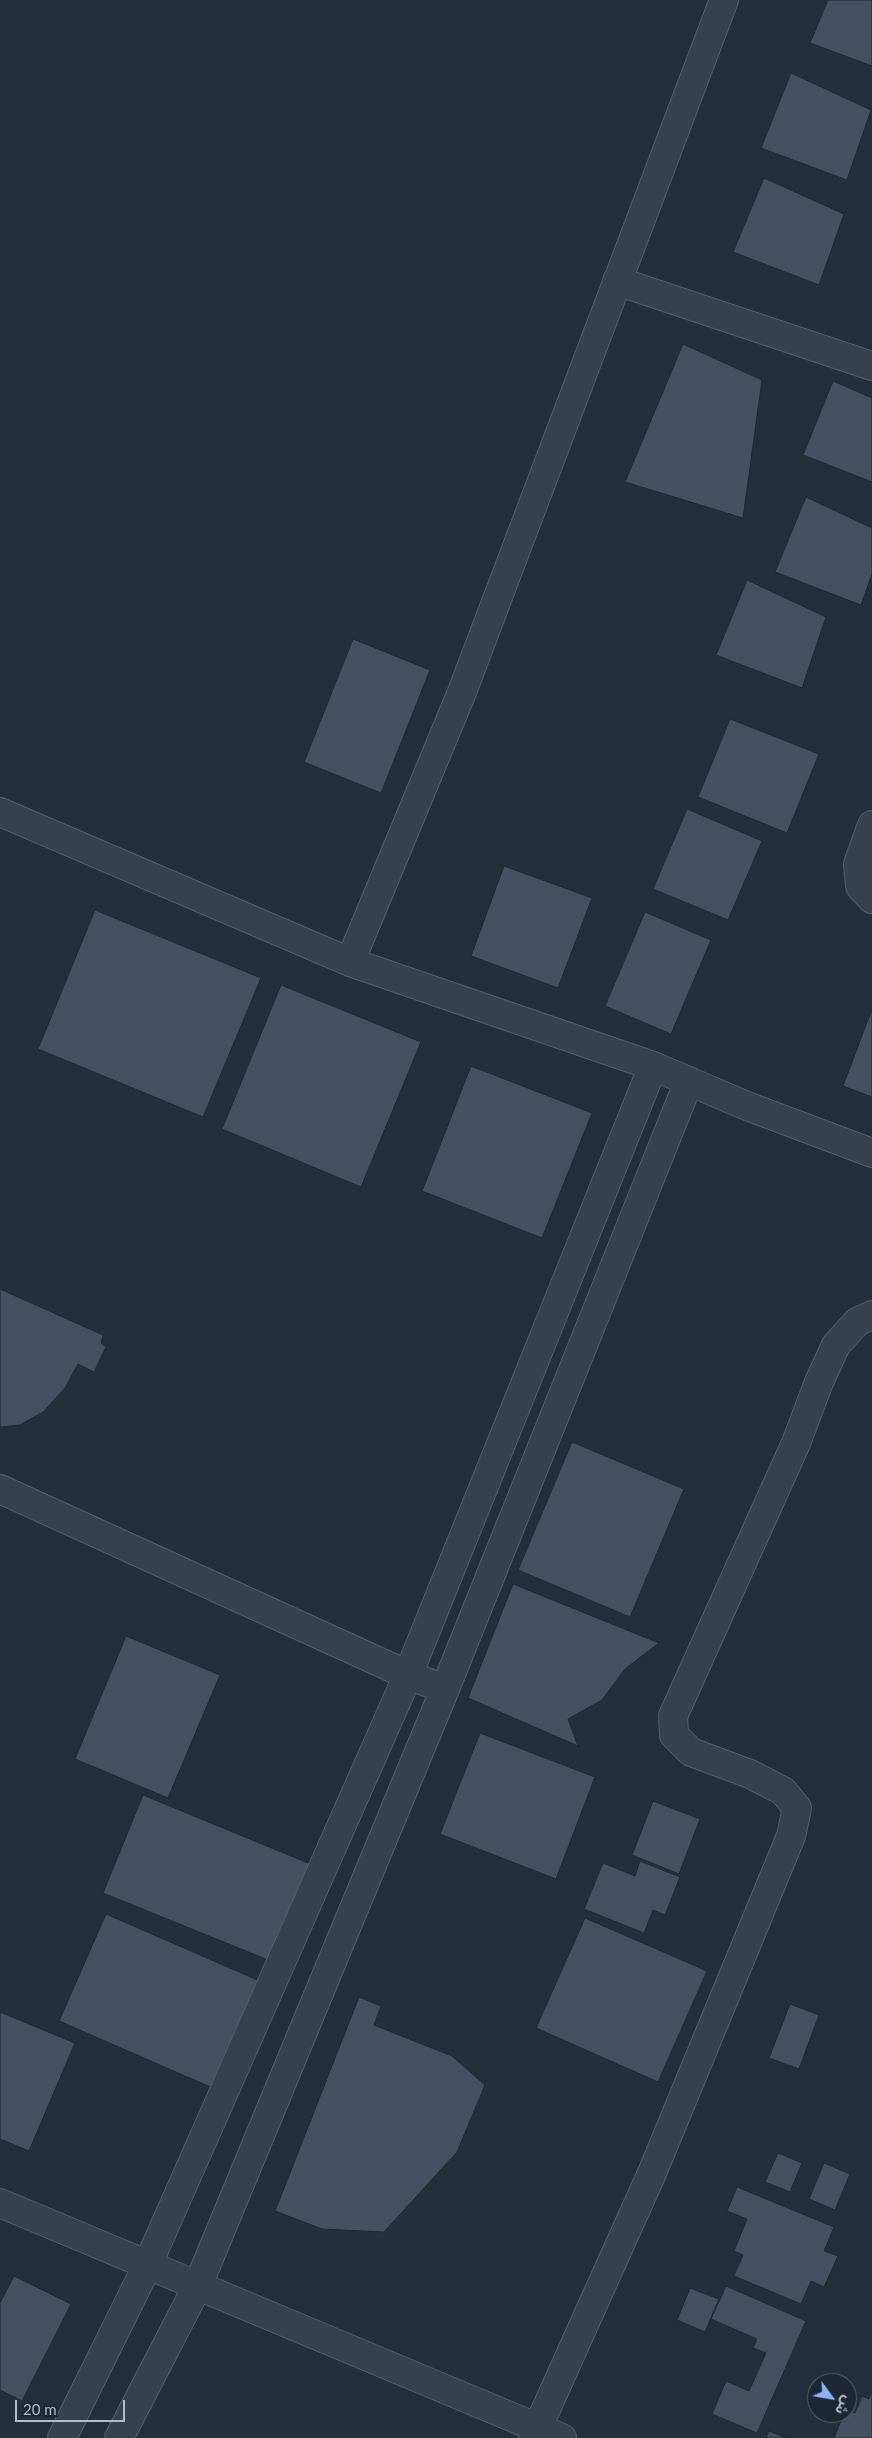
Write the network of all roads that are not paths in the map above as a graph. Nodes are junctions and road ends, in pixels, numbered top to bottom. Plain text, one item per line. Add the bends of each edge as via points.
1 (724, 0) edge
2 (617, 281) junction
3 (872, 366) edge
4 (0, 812) edge
5 (872, 825) edge
6 (872, 899) edge
7 (350, 962) junction
8 (653, 1066) junction
9 (688, 1081) junction
10 (872, 1153) edge
11 (872, 1315) edge
12 (0, 1490) edge
13 (408, 1675) junction
14 (445, 1689) junction
15 (0, 2203) edge
16 (148, 2266) junction
17 (198, 2285) junction
18 (535, 2433) edge
19 (62, 2438) edge
20 (119, 2438) edge
21 (562, 2438) edge

1 - 2 street
2 - 3 street
2 - 7 street via 462,692
4 - 7 street
5 - 6 street via 858,864 860,886
7 - 8 street
8 - 9 street
8 - 13 street
9 - 10 street
9 - 14 street
11 - 18 street via 857,1322 836,1345 796,1443 673,1716 674,1735 691,1752 750,1774 783,1791 797,1808 791,1836 652,2173
12 - 13 street
13 - 14 street
13 - 16 street
14 - 17 street
15 - 16 street
16 - 17 street
16 - 19 street
17 - 18 street
17 - 20 street
18 - 21 street

